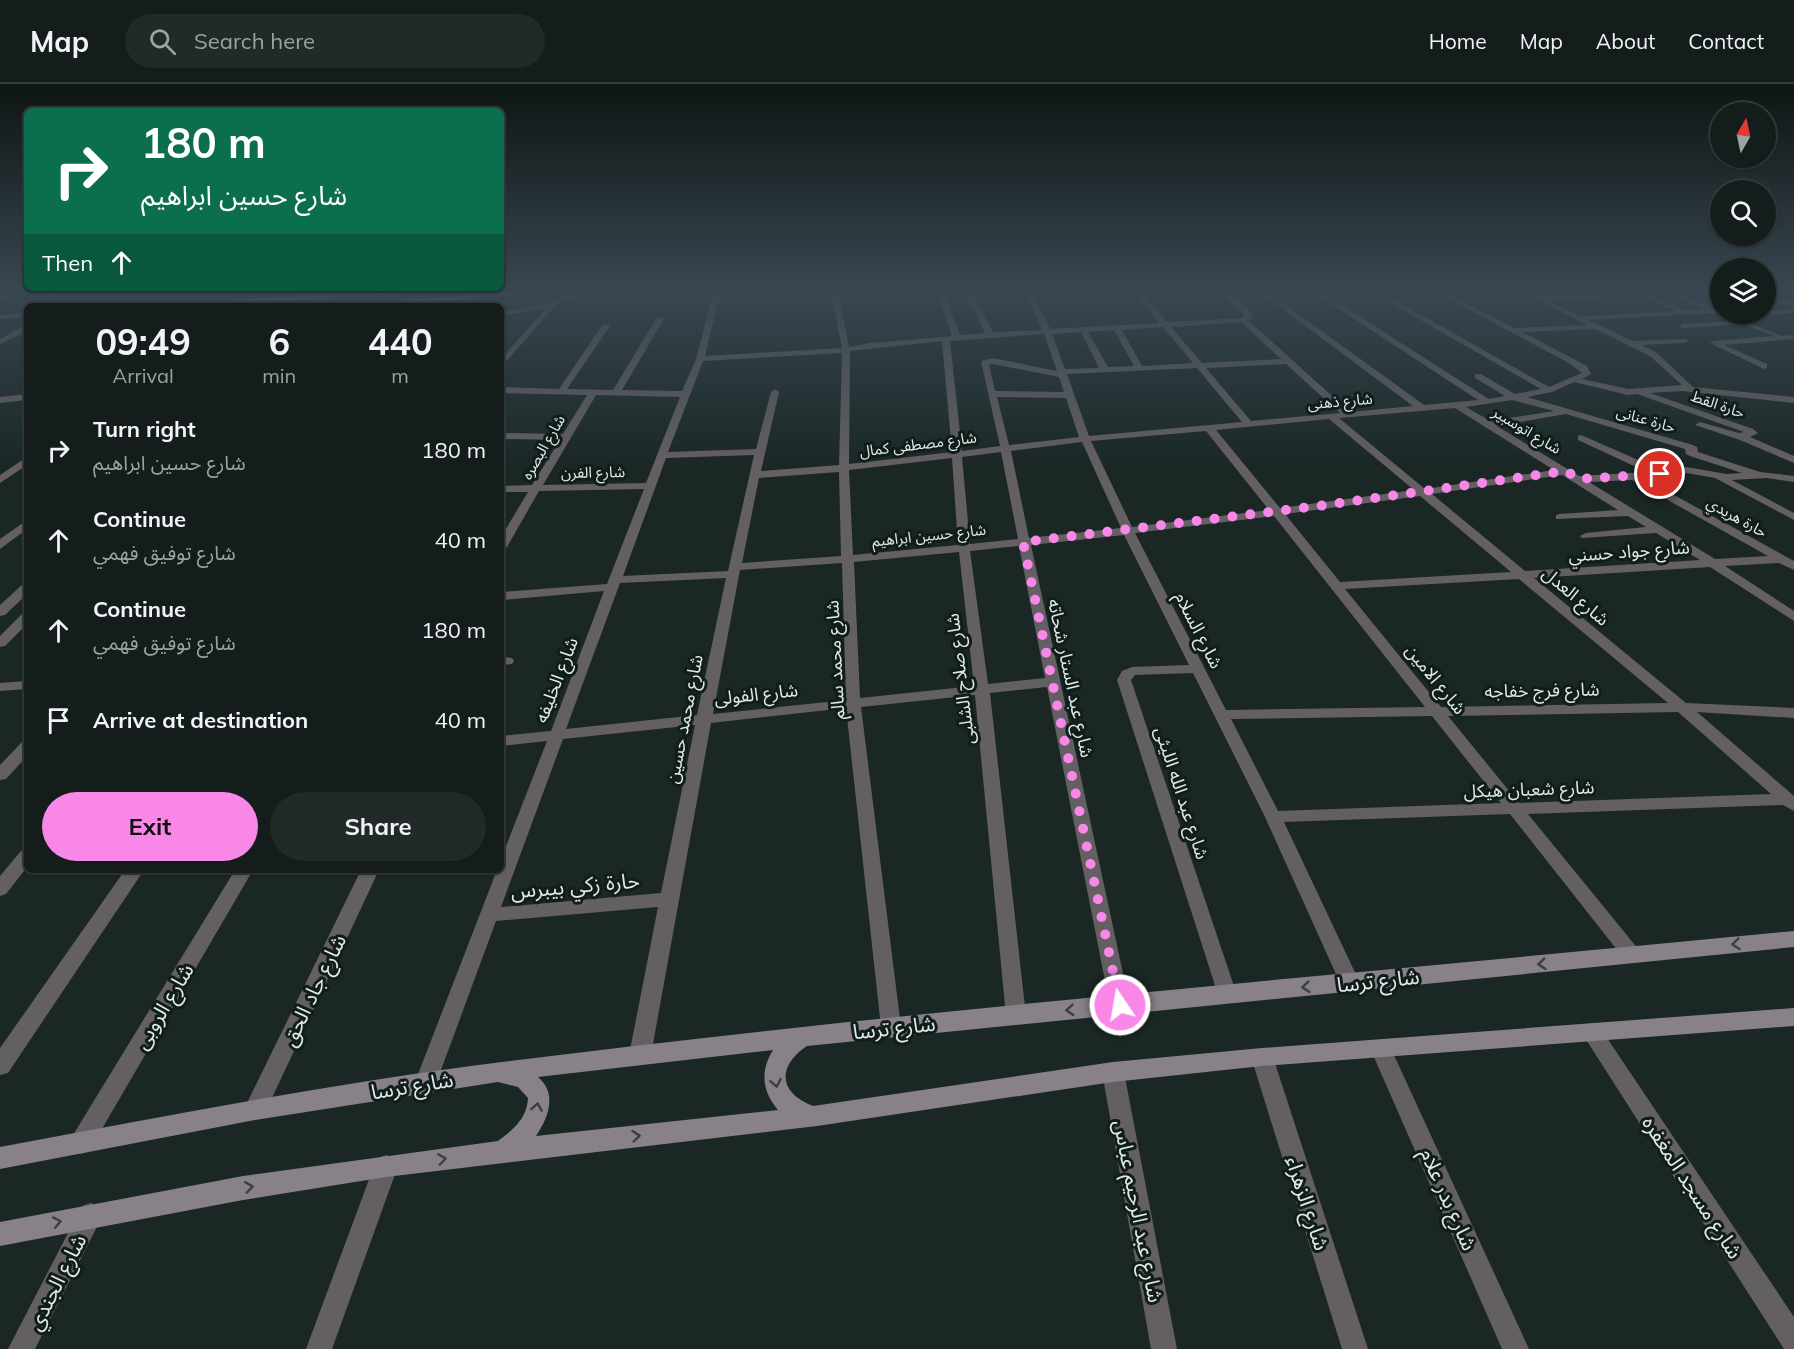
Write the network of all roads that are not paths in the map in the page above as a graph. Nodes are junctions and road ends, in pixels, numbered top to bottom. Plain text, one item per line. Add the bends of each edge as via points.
1 (514, 349) edge
2 (590, 349) edge
3 (642, 349) edge
4 (703, 349) edge
5 (851, 349) edge
6 (952, 349) edge
7 (1053, 349) edge
8 (1094, 349) edge
9 (1129, 349) edge
10 (1186, 349) edge
11 (1276, 349) edge
12 (1341, 349) edge
13 (1404, 349) edge
14 (1476, 349) edge
15 (1549, 349) edge
16 (1641, 349) edge
17 (1727, 349) edge
18 (846, 350) junction
19 (700, 359) junction
20 (504, 361) edge
21 (1289, 361) junction
22 (1201, 366) junction
23 (1764, 366) dead end
24 (1140, 369) junction
25 (1105, 370) junction
26 (1062, 374) junction
27 (1478, 376) dead end
28 (1575, 380) junction
29 (1690, 388) junction
30 (504, 390) edge
31 (1549, 390) junction
32 (775, 392) dead end
33 (1638, 392) junction
34 (1717, 392) junction
35 (560, 393) junction
36 (592, 394) junction
37 (615, 394) junction
38 (685, 394) junction
39 (991, 394) junction
40 (1069, 395) junction
41 (24, 397) edge
42 (1517, 398) junction
43 (0, 400) edge
44 (1794, 400) edge
45 (1487, 402) junction
46 (1457, 405) junction
47 (1748, 405) dead end
48 (1422, 408) junction
49 (1566, 411) junction
50 (1349, 416) junction
51 (1332, 417) junction
52 (1250, 424) junction
53 (1489, 424) junction
54 (1700, 425) dead end
55 (1209, 428) junction
56 (504, 436) edge
57 (566, 437) junction
58 (1741, 437) junction
59 (1581, 438) dead end
60 (1085, 439) junction
61 (1005, 448) junction
62 (759, 452) junction
63 (957, 454) junction
64 (662, 455) junction
65 (1794, 460) edge
66 (24, 462) edge
67 (844, 468) junction
68 (1566, 471) junction
69 (1660, 474) junction
70 (754, 475) junction
71 (1758, 475) junction
72 (1718, 476) junction
73 (1634, 477) junction
74 (1579, 479) junction
75 (1794, 479) edge
76 (0, 480) edge
77 (651, 486) junction
78 (536, 488) junction
79 (504, 489) edge
80 (1425, 493) junction
81 (1277, 512) junction
82 (1631, 512) junction
83 (1560, 517) dead end
84 (1794, 517) edge
85 (24, 525) edge
86 (1127, 529) junction
87 (1659, 530) junction
88 (1586, 536) dead end
89 (504, 542) edge
90 (1023, 542) junction
91 (0, 545) edge
92 (963, 548) junction
93 (1781, 559) junction
94 (848, 560) junction
95 (1714, 564) junction
96 (1794, 566) edge
97 (734, 571) junction
98 (1525, 576) junction
99 (614, 584) junction
100 (1336, 586) junction
101 (24, 590) edge
102 (504, 596) edge
103 (0, 612) edge
104 (1794, 617) edge
105 (24, 620) edge
106 (0, 643) edge
107 (1199, 669) junction
108 (1051, 682) junction
109 (24, 685) edge
110 (0, 687) edge
111 (982, 690) junction
112 (853, 704) junction
113 (1682, 707) junction
114 (1436, 711) junction
115 (1794, 713) edge
116 (1222, 715) junction
117 (704, 720) junction
118 (556, 735) junction
119 (504, 741) edge
120 (24, 749) edge
121 (0, 775) edge
122 (1790, 802) edge
123 (1515, 809) junction
124 (1273, 818) junction
125 (24, 859) edge
126 (133, 873) edge
127 (242, 873) edge
128 (369, 873) edge
129 (504, 873) edge
130 (504, 873) edge
131 (0, 889) edge
132 (668, 899) junction
133 (488, 915) junction
134 (1794, 939) edge
135 (1632, 955) junction
136 (1350, 982) junction
137 (1227, 995) junction
138 (1120, 1005) junction
139 (1016, 1016) junction
140 (1794, 1017) edge
141 (891, 1027) junction
142 (1592, 1032) junction
143 (802, 1037) junction
144 (1381, 1048) junction
145 (640, 1055) junction
146 (1262, 1057) junction
147 (0, 1066) edge
148 (498, 1072) junction
149 (1113, 1072) junction
150 (426, 1082) junction
151 (255, 1110) junction
152 (817, 1116) junction
153 (81, 1143) junction
154 (502, 1151) junction
155 (0, 1158) edge
156 (386, 1166) junction
157 (91, 1215) junction
158 (0, 1234) edge
159 (1794, 1341) edge
160 (21, 1349) edge
161 (319, 1349) edge
162 (1164, 1349) edge
163 (1355, 1349) edge
164 (1516, 1349) edge

1 - 20 street
2 - 35 street
3 - 37 street
4 - 19 street, شارع الخليفه
5 - 18 street
6 - 63 street, شارع صلاح الشلبى
7 - 26 street, شارع السلام
8 - 25 street
9 - 24 street
10 - 22 street
11 - 21 street
12 - 48 street
13 - 45 street
14 - 31 street
15 - 28 street via 1584,368 1587,374
16 - 29 street via 1658,357
17 - 23 street
18 - 19 street
18 - 67 street, شارع محمد سالم
19 - 38 street, شارع الخليفه
21 - 22 street
21 - 50 street
22 - 24 street
22 - 52 street
24 - 25 street
25 - 26 street
26 - 39 street, شارع عبد الستار شحاته via 988,361 984,363
26 - 40 street, شارع السلام
27 - 42 street
28 - 31 street, شارع ذهنى
28 - 33 street
29 - 33 street
29 - 34 street
30 - 35 street
31 - 42 street, شارع ذهنى
32 - 62 street, شارع محمد حسين
33 - 58 street, حارة القط via 1753,433
34 - 44 street
34 - 47 street
35 - 36 street
36 - 37 street
36 - 57 street, شارع البصره
37 - 38 street
38 - 64 street, شارع الخليفه
39 - 40 street
39 - 61 street, شارع عبد الستار شحاته
40 - 60 street, شارع السلام
41 - 43 street
42 - 45 street, شارع ذهنى
42 - 49 street, حارة عنانى
45 - 46 street, شارع ذهنى
46 - 48 street, شارع ذهنى
46 - 53 street, شارع اتوسبير
48 - 50 street, شارع ذهنى
49 - 53 street
49 - 71 street, حارة عنانى via 1689,447 1694,454
50 - 51 street, شارع ذهنى
51 - 52 street, شارع ذهنى
51 - 80 street, شارع العدل
52 - 55 street, شارع ذهنى
53 - 68 street, شارع اتوسبير
54 - 58 street
55 - 60 street, شارع ذهنى
55 - 81 street, شارع الامين
56 - 57 street
57 - 78 street, شارع البصره
58 - 65 street, حارة القط
59 - 69 street
60 - 61 street, شارع مصطفى كمال
60 - 86 street, شارع السلام
61 - 63 street, شارع مصطفى كمال
61 - 90 street, شارع عبد الستار شحاته
62 - 64 street
62 - 70 street, شارع محمد حسين
63 - 67 street, شارع مصطفى كمال
63 - 92 street, شارع صلاح الشلبى
64 - 77 street, شارع الخليفه
66 - 76 street
67 - 70 street, شارع مصطفى كمال
67 - 94 street, شارع محمد سالم
68 - 74 street, شارع اتوسبير
68 - 80 street, شارع حسين ابراهيم
69 - 72 street via 1695,470
69 - 73 street
70 - 97 street, شارع محمد حسين
71 - 72 street
71 - 75 street
72 - 84 street
73 - 74 street
73 - 93 street, حارة هريدي
74 - 82 street, شارع اتوسبير
77 - 78 street, شارع الفرن
77 - 99 street, شارع الخليفه
78 - 79 street, شارع الفرن
78 - 89 street, شارع البصره
80 - 81 street, شارع حسين ابراهيم
80 - 98 street, شارع العدل
81 - 86 street, شارع حسين ابراهيم
81 - 100 street, شارع الامين
82 - 83 street
82 - 87 street, شارع اتوسبير
85 - 91 street
86 - 90 street, شارع حسين ابراهيم
86 - 107 street, شارع السلام
87 - 88 street
87 - 95 street, شارع اتوسبير
90 - 92 street, شارع حسين ابراهيم
90 - 108 street, شارع عبد الستار شحاته
92 - 94 street, شارع حسين ابراهيم
92 - 111 street, شارع صلاح الشلبى
93 - 95 street, شارع جواد حسني
93 - 96 street, حارة هريدي
94 - 97 street, شارع حسين ابراهيم
94 - 112 street, شارع محمد سالم
95 - 98 street, شارع جواد حسني
95 - 104 street, شارع اتوسبير
97 - 99 street, شارع حسين ابراهيم
97 - 117 street, شارع محمد حسين
98 - 100 street, شارع جواد حسني
98 - 113 street, شارع العدل
99 - 102 street, شارع حسين ابراهيم
99 - 118 street, شارع الخليفه
100 - 114 street, شارع الامين
101 - 103 street
105 - 106 street
107 - 116 street, شارع السلام
107 - 137 street, شارع عبد الله الليثى via 1132,671 1124,680
108 - 111 street, شارع الفولى
108 - 138 street, شارع عبد الستار شحاته
109 - 110 street
111 - 112 street, شارع الفولى
111 - 139 street, شارع صلاح الشلبى
112 - 117 street, شارع الفولى
112 - 141 street, شارع محمد سالم
113 - 114 street, شارع فرج خفاجه
113 - 115 street, شارع فرج خفاجه
113 - 122 street, شارع العدل
114 - 116 street, شارع فرج خفاجه
114 - 123 street, شارع الامين
116 - 124 street, شارع السلام
117 - 118 street, شارع الفولى
117 - 132 street, شارع محمد حسين
118 - 119 street, شارع الفولى
118 - 129 street, شارع الخليفه
120 - 121 street
122 - 123 street, شارع شعبان هيكل
123 - 124 street, شارع شعبان هيكل
123 - 135 street, شارع الامين
124 - 136 street, شارع السلام
125 - 131 street
126 - 147 street
127 - 153 street, شارع الروبى
128 - 151 street, شارع جاد الحق
130 - 133 street, شارع الخليفه
132 - 133 street, حارة زكي بيبرس
132 - 145 street, شارع محمد حسين
133 - 150 street, شارع الخليفه
134 -> 135 main road, شارع ترسا
135 -> 136 main road, شارع ترسا
136 -> 137 main road, شارع ترسا
137 - 138 main road, شارع ترسا
138 -> 139 main road, شارع ترسا
139 - 141 main road, شارع ترسا
140 - 142 main road
141 - 143 main road, شارع ترسا
142 - 144 main road
142 - 159 street, شارع مسجد المغفره
143 - 145 main road, شارع ترسا
143 -> 152 main road via 778,1059 776,1090 785,1104 799,1113
144 - 146 main road
144 - 164 street, شارع بدر علام
145 - 148 main road, شارع ترسا
146 - 149 main road
146 - 163 street, شارع الزهراء
148 - 150 main road, شارع ترسا
154 -> 148 main road via 528,1131 539,1105 533,1083
149 - 152 main road
149 - 162 street, شارع عبد الرحيم عباس
150 - 151 main road, شارع ترسا
151 - 153 main road, شارع ترسا
154 -> 152 main road
153 - 155 main road, شارع ترسا
156 -> 154 main road
157 -> 156 main road
156 - 161 street
158 -> 157 main road
157 - 160 street, شارع الجندي

